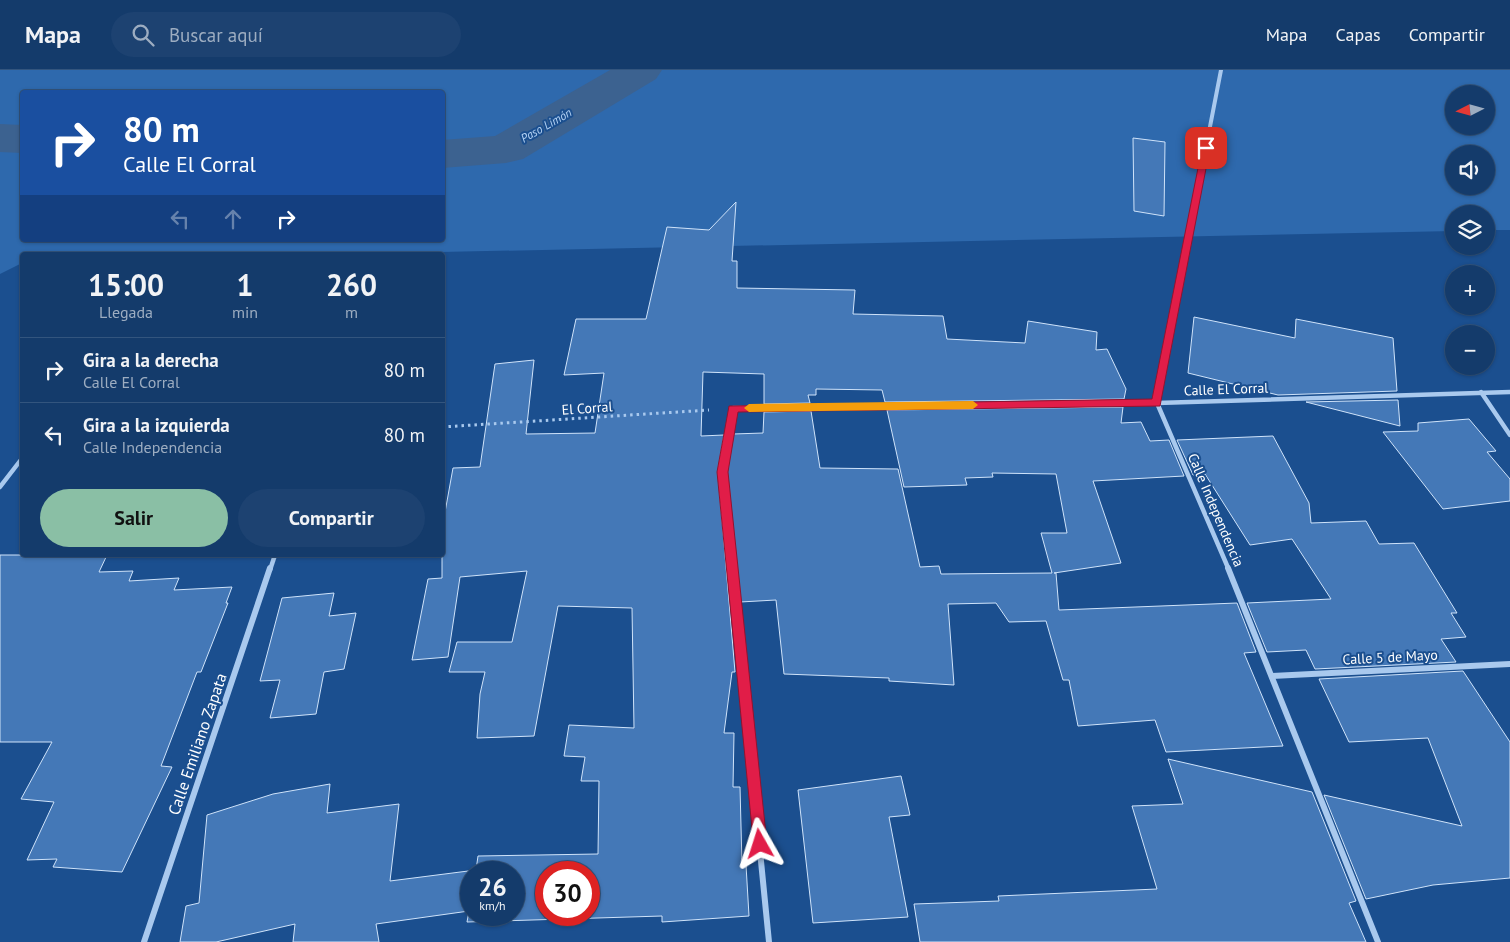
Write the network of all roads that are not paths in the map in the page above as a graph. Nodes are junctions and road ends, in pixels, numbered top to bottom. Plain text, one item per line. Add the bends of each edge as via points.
1 (1221, 70) edge
2 (1481, 392) junction
3 (1510, 392) edge
4 (1157, 403) junction
5 (1510, 435) edge
6 (20, 461) dead end
7 (0, 487) edge
8 (274, 557) edge
9 (1510, 664) edge
10 (1272, 676) junction
11 (144, 942) edge
12 (769, 942) edge
13 (1378, 942) edge

1 - 4 street
2 - 3 street, Calle El Corral
2 - 4 street, Calle El Corral
2 - 5 street
4 - 10 street, Calle Independencia
4 - 12 street, Calle El Corral via 733,408 722,472
6 - 7 street
8 - 11 street, Calle Emiliano Zapata
9 - 10 street, Calle 5 de Mayo
10 - 13 street, Calle Independencia

